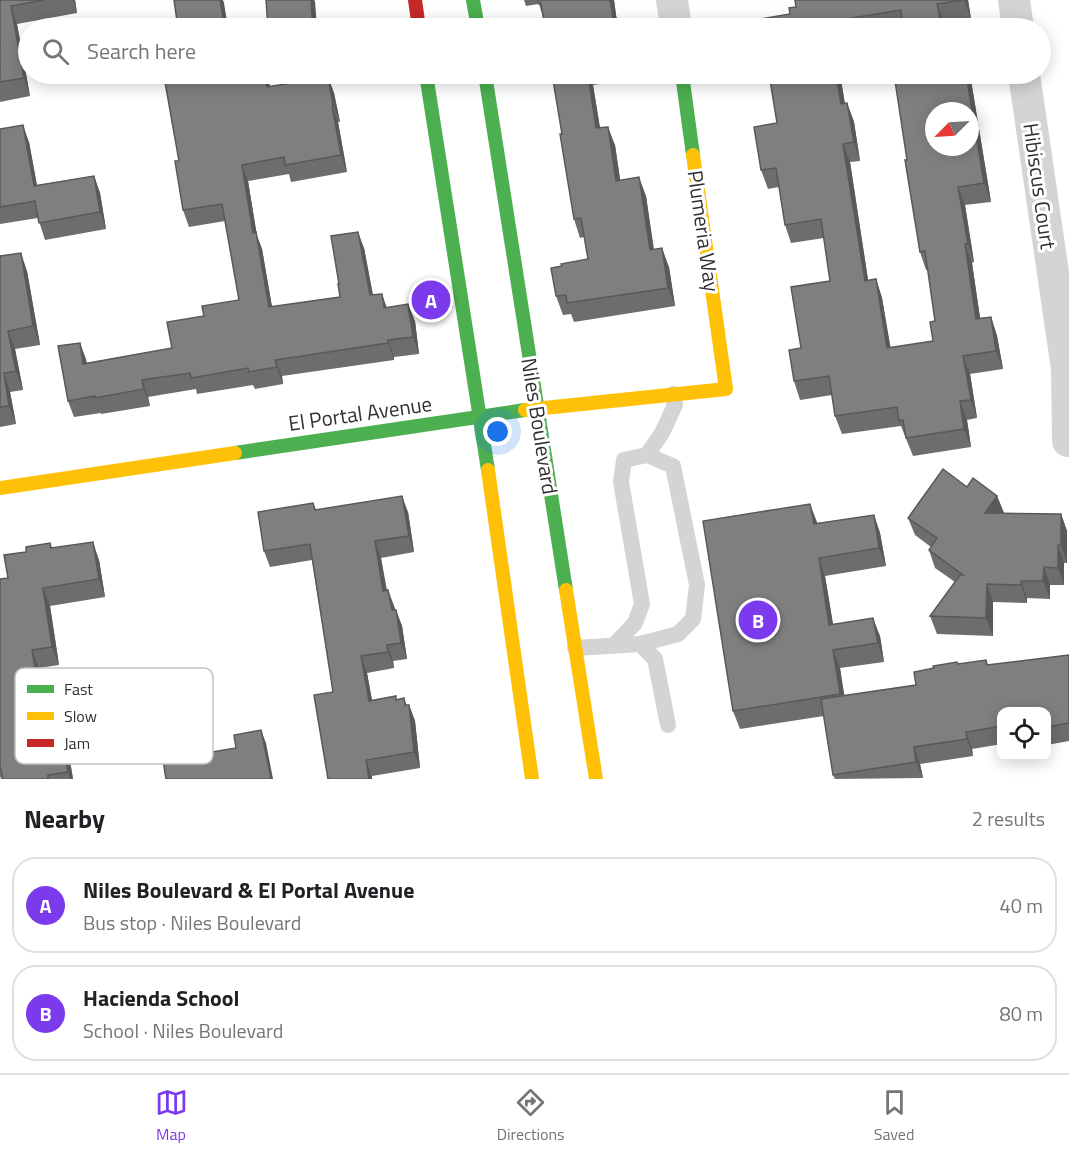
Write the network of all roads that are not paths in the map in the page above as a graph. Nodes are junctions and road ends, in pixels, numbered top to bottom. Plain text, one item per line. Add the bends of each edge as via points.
1 (415, 0) edge
2 (473, 0) edge
3 (672, 0) edge
4 (1014, 0) edge
5 (418, 18) edge
6 (476, 18) edge
7 (675, 18) edge
8 (1017, 18) edge
9 (428, 84) edge
10 (487, 84) edge
11 (683, 84) edge
12 (1025, 84) edge
13 (726, 389) joint
14 (673, 394) junction
15 (536, 408) junction
16 (479, 417) junction
17 (1068, 441) edge
18 (647, 455) junction
19 (0, 488) edge
20 (640, 644) junction
21 (614, 645) junction
22 (575, 648) junction
23 (668, 725) dead end
24 (531, 775) edge
25 (596, 779) edge

1 - 5 main road
2 - 6 main road
3 - 7 street
4 - 8 street
9 - 16 main road
10 - 15 main road, Niles Boulevard
11 - 13 main road, Plumeria Way
12 - 17 street, Hibiscus Court via 1067,369
13 - 14 main road, El Portal Avenue
14 - 15 main road, El Portal Avenue
14 - 18 lane via 675,405
15 - 16 main road, El Portal Avenue
15 - 22 main road, Niles Boulevard
16 - 19 main road, El Portal Avenue
16 - 24 main road
18 - 20 lane via 673,466 697,585 693,619 678,634
18 - 21 lane via 624,460 621,482 642,604 635,623
20 - 21 lane
20 - 23 lane via 656,659
21 - 22 lane
22 - 25 main road, Niles Boulevard

